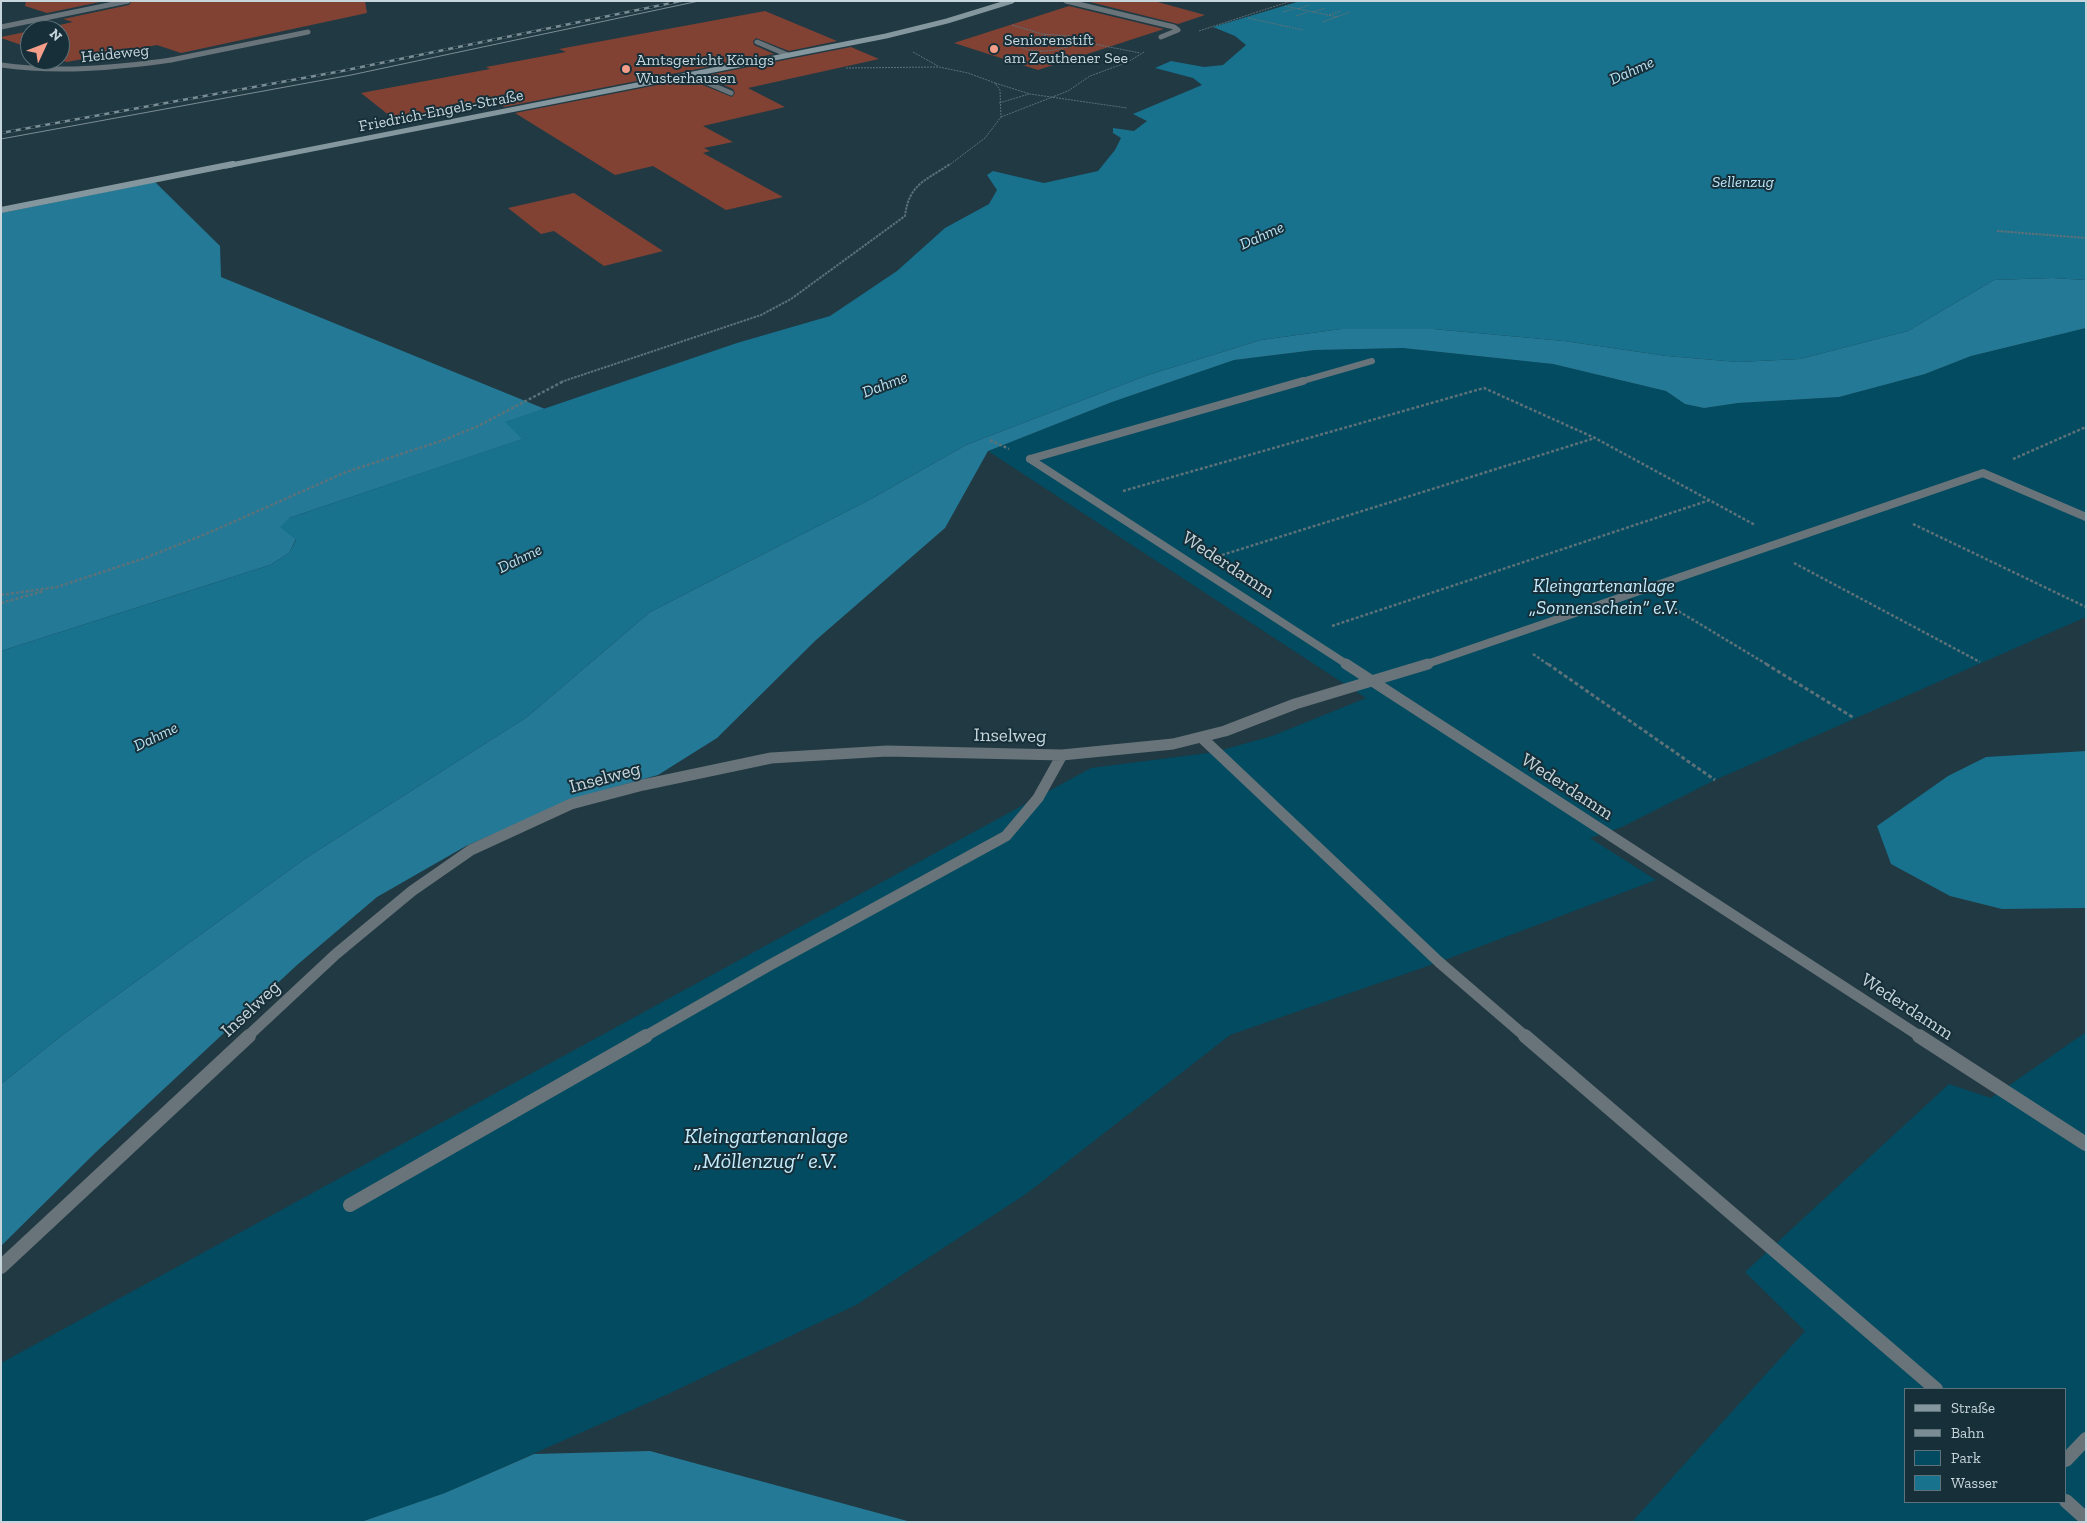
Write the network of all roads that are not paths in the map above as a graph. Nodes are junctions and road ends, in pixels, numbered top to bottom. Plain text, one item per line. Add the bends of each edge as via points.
1 (128, 1) edge
2 (1012, 1) edge
3 (1066, 1) edge
4 (1, 27) edge
5 (308, 32) dead end
6 (1161, 37) dead end
7 (757, 42) dead end
8 (788, 55) junction
9 (1, 66) edge
10 (689, 75) junction
11 (731, 93) dead end
12 (1, 210) edge
13 (1372, 361) dead end
14 (2086, 518) edge
15 (1374, 682) junction
16 (1201, 737) junction
17 (1062, 755) junction
18 (2086, 1144) edge
19 (350, 1205) dead end
20 (1, 1268) edge
21 (1935, 1388) edge
22 (2086, 1439) edge
23 (2067, 1459) edge
24 (2067, 1502) edge
25 (2086, 1518) edge

1 - 4 street
2 - 8 main road, Friedrich-Engels-Straße via 886,36
3 - 6 street via 1178,30
5 - 9 street, Heideweg via 171,60 69,71
7 - 8 street
8 - 10 main road, Friedrich-Engels-Straße
10 - 11 street
10 - 12 main road, Friedrich-Engels-Straße
13 - 15 street, Wederdamm via 1030,459
14 - 15 street, Inselweg via 1983,473
15 - 16 street, Inselweg via 1295,704
15 - 18 street, Wederdamm
16 - 17 street, Inselweg via 1173,744
16 - 21 street via 1439,962
17 - 19 street via 1027,814 1006,836 770,965
17 - 20 street, Inselweg via 887,751 771,758 642,785 571,804 470,850 412,891 336,954
22 - 23 street
24 - 25 street

